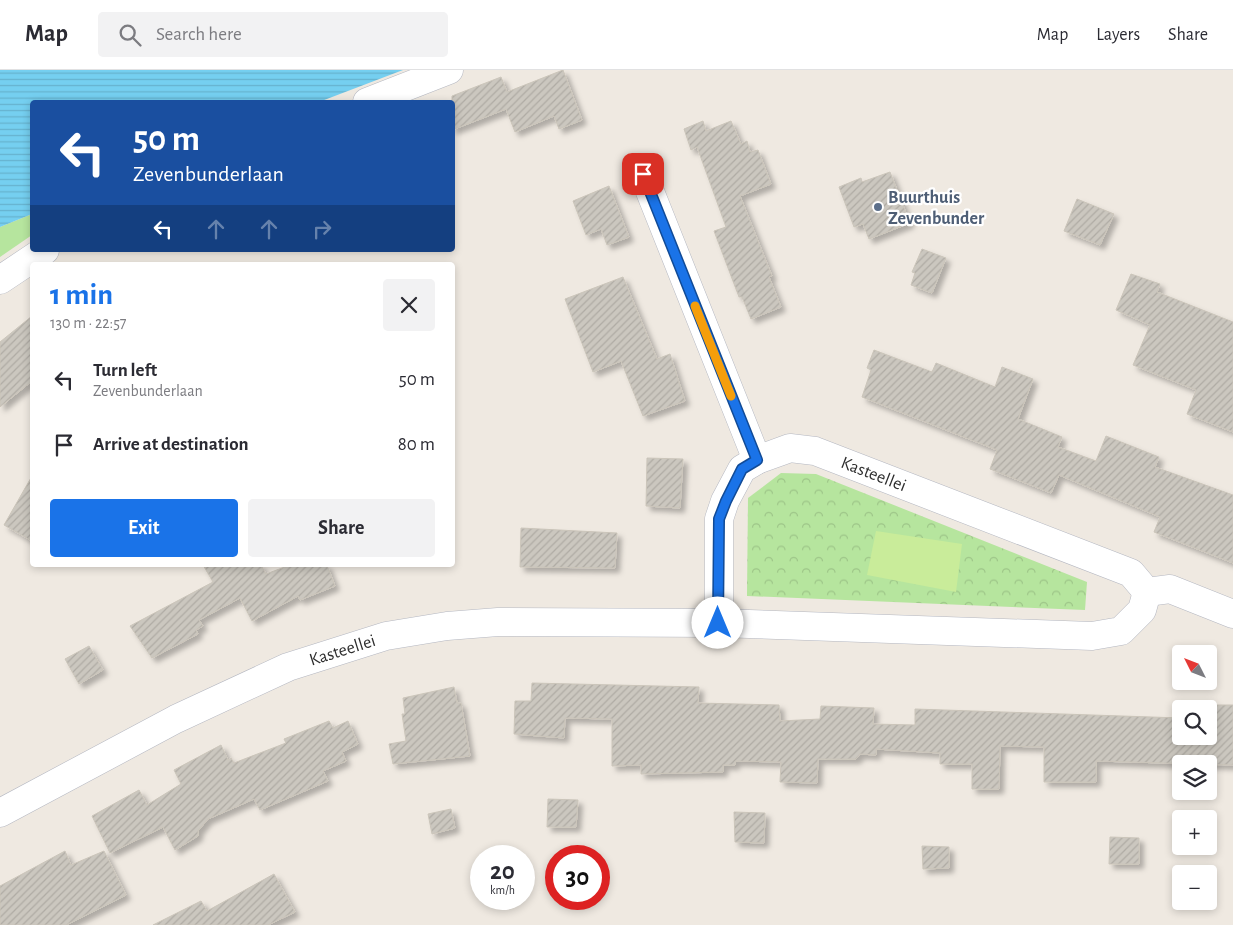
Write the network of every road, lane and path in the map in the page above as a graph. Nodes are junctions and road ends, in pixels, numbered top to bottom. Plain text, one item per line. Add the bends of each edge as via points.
1 (449, 70) edge
2 (372, 100) edge
3 (643, 174) dead end
4 (42, 252) edge
5 (0, 280) edge
6 (757, 460) junction
7 (1147, 592) junction
8 (1233, 614) edge
9 (718, 623) junction
10 (0, 813) edge

1 - 2 street
3 - 6 street
4 - 5 street
6 - 7 street, Kasteellei via 790,448 815,452 1131,573
6 - 9 street, Kasteellei via 742,469 719,519
7 - 8 street via 1170,589
7 - 9 street, Kasteellei via 1142,610 1121,631 1092,636
9 - 10 street, Kasteellei via 498,622 386,636 288,667 176,719

